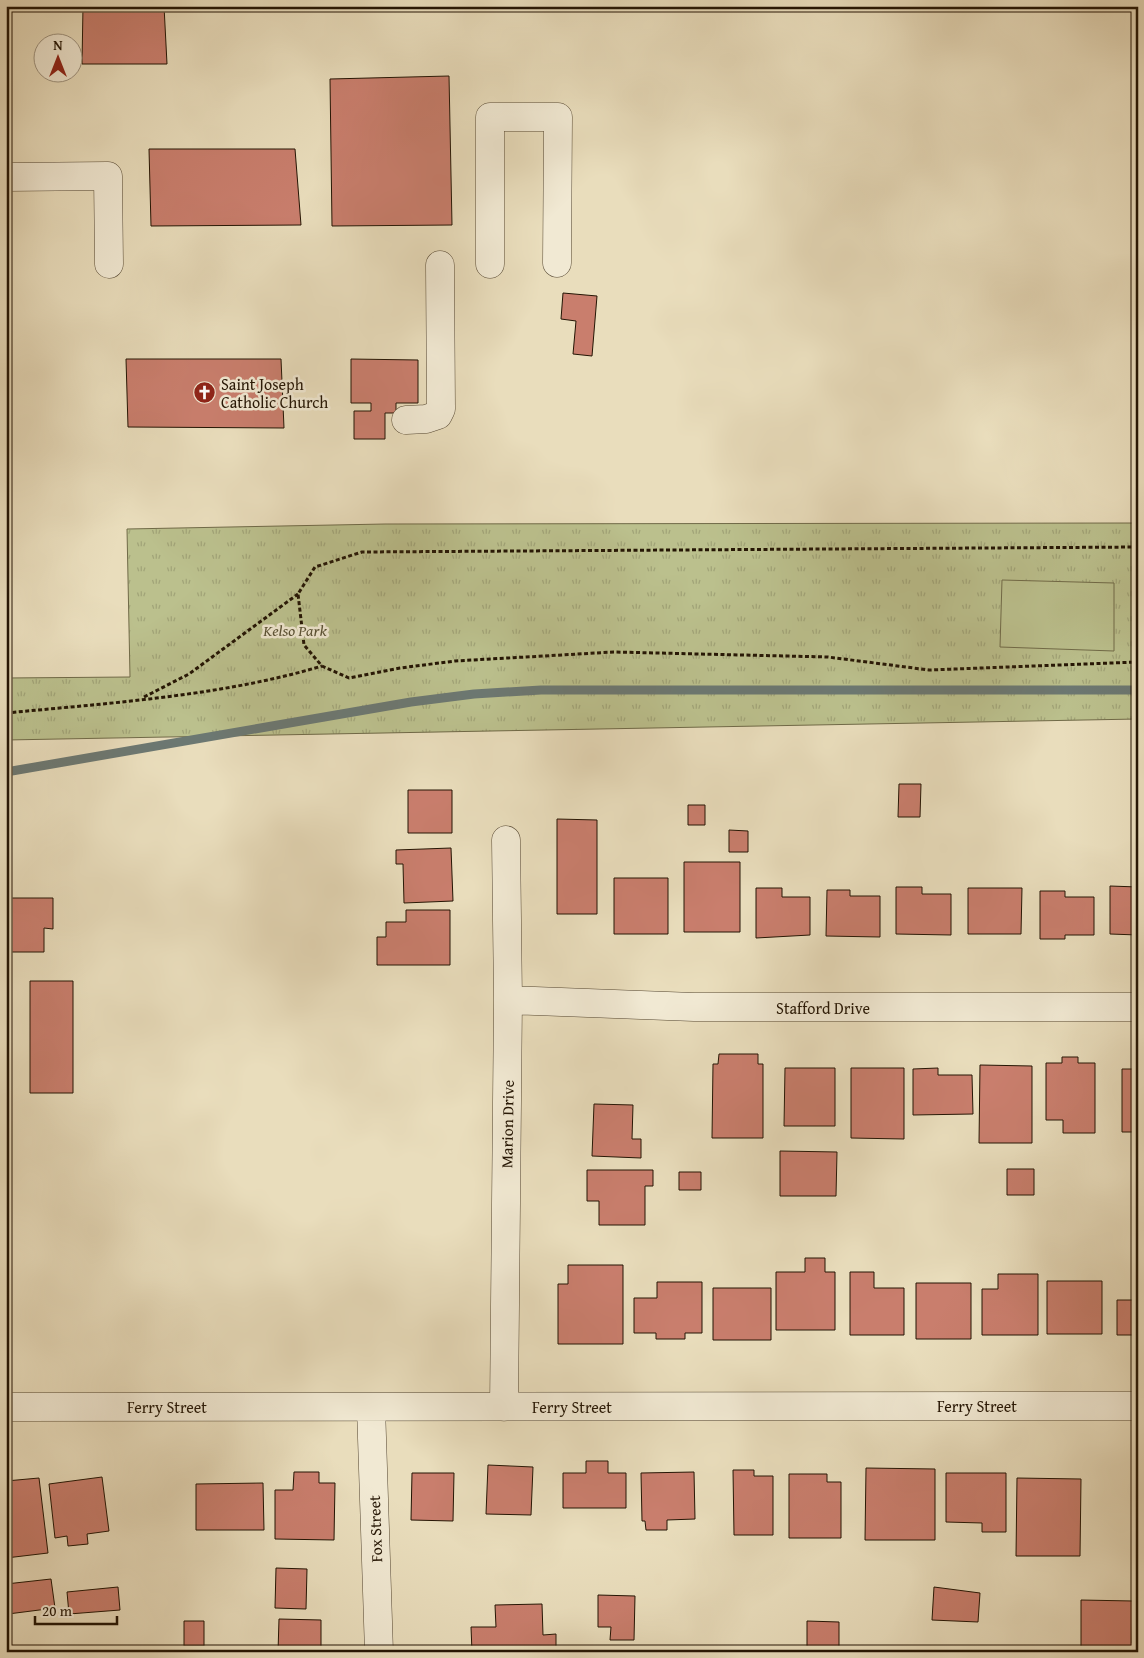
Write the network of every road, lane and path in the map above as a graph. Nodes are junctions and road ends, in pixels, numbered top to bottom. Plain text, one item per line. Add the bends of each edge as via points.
1 (6, 178) edge
2 (557, 263) dead end
3 (109, 264) dead end
4 (490, 264) dead end
5 (440, 265) dead end
6 (406, 420) dead end
7 (1138, 547) edge
8 (298, 594) junction
9 (1138, 662) edge
10 (322, 666) junction
11 (141, 699) junction
12 (6, 713) edge
13 (506, 840) dead end
14 (508, 1000) junction
15 (1138, 1007) edge
16 (1138, 1406) edge
17 (6, 1407) edge
18 (371, 1407) junction
19 (504, 1407) junction
20 (379, 1652) edge

1 - 3 street via 108,176
2 - 4 street via 558,117 490,117
5 - 6 street via 441,409 438,415 426,419
7 - 8 path via 362,552 315,567
8 - 10 path via 304,645
8 - 11 path via 189,674
9 - 10 path via 929,670 828,656 614,652 455,661 349,678
10 - 11 path via 263,681
11 - 12 path
13 - 14 street, Marion Drive
14 - 15 street, Stafford Drive via 694,1007
14 - 19 street, Marion Drive
16 - 19 street, Ferry Street
17 - 18 street, Ferry Street
18 - 19 street, Ferry Street
18 - 20 street, Fox Street

